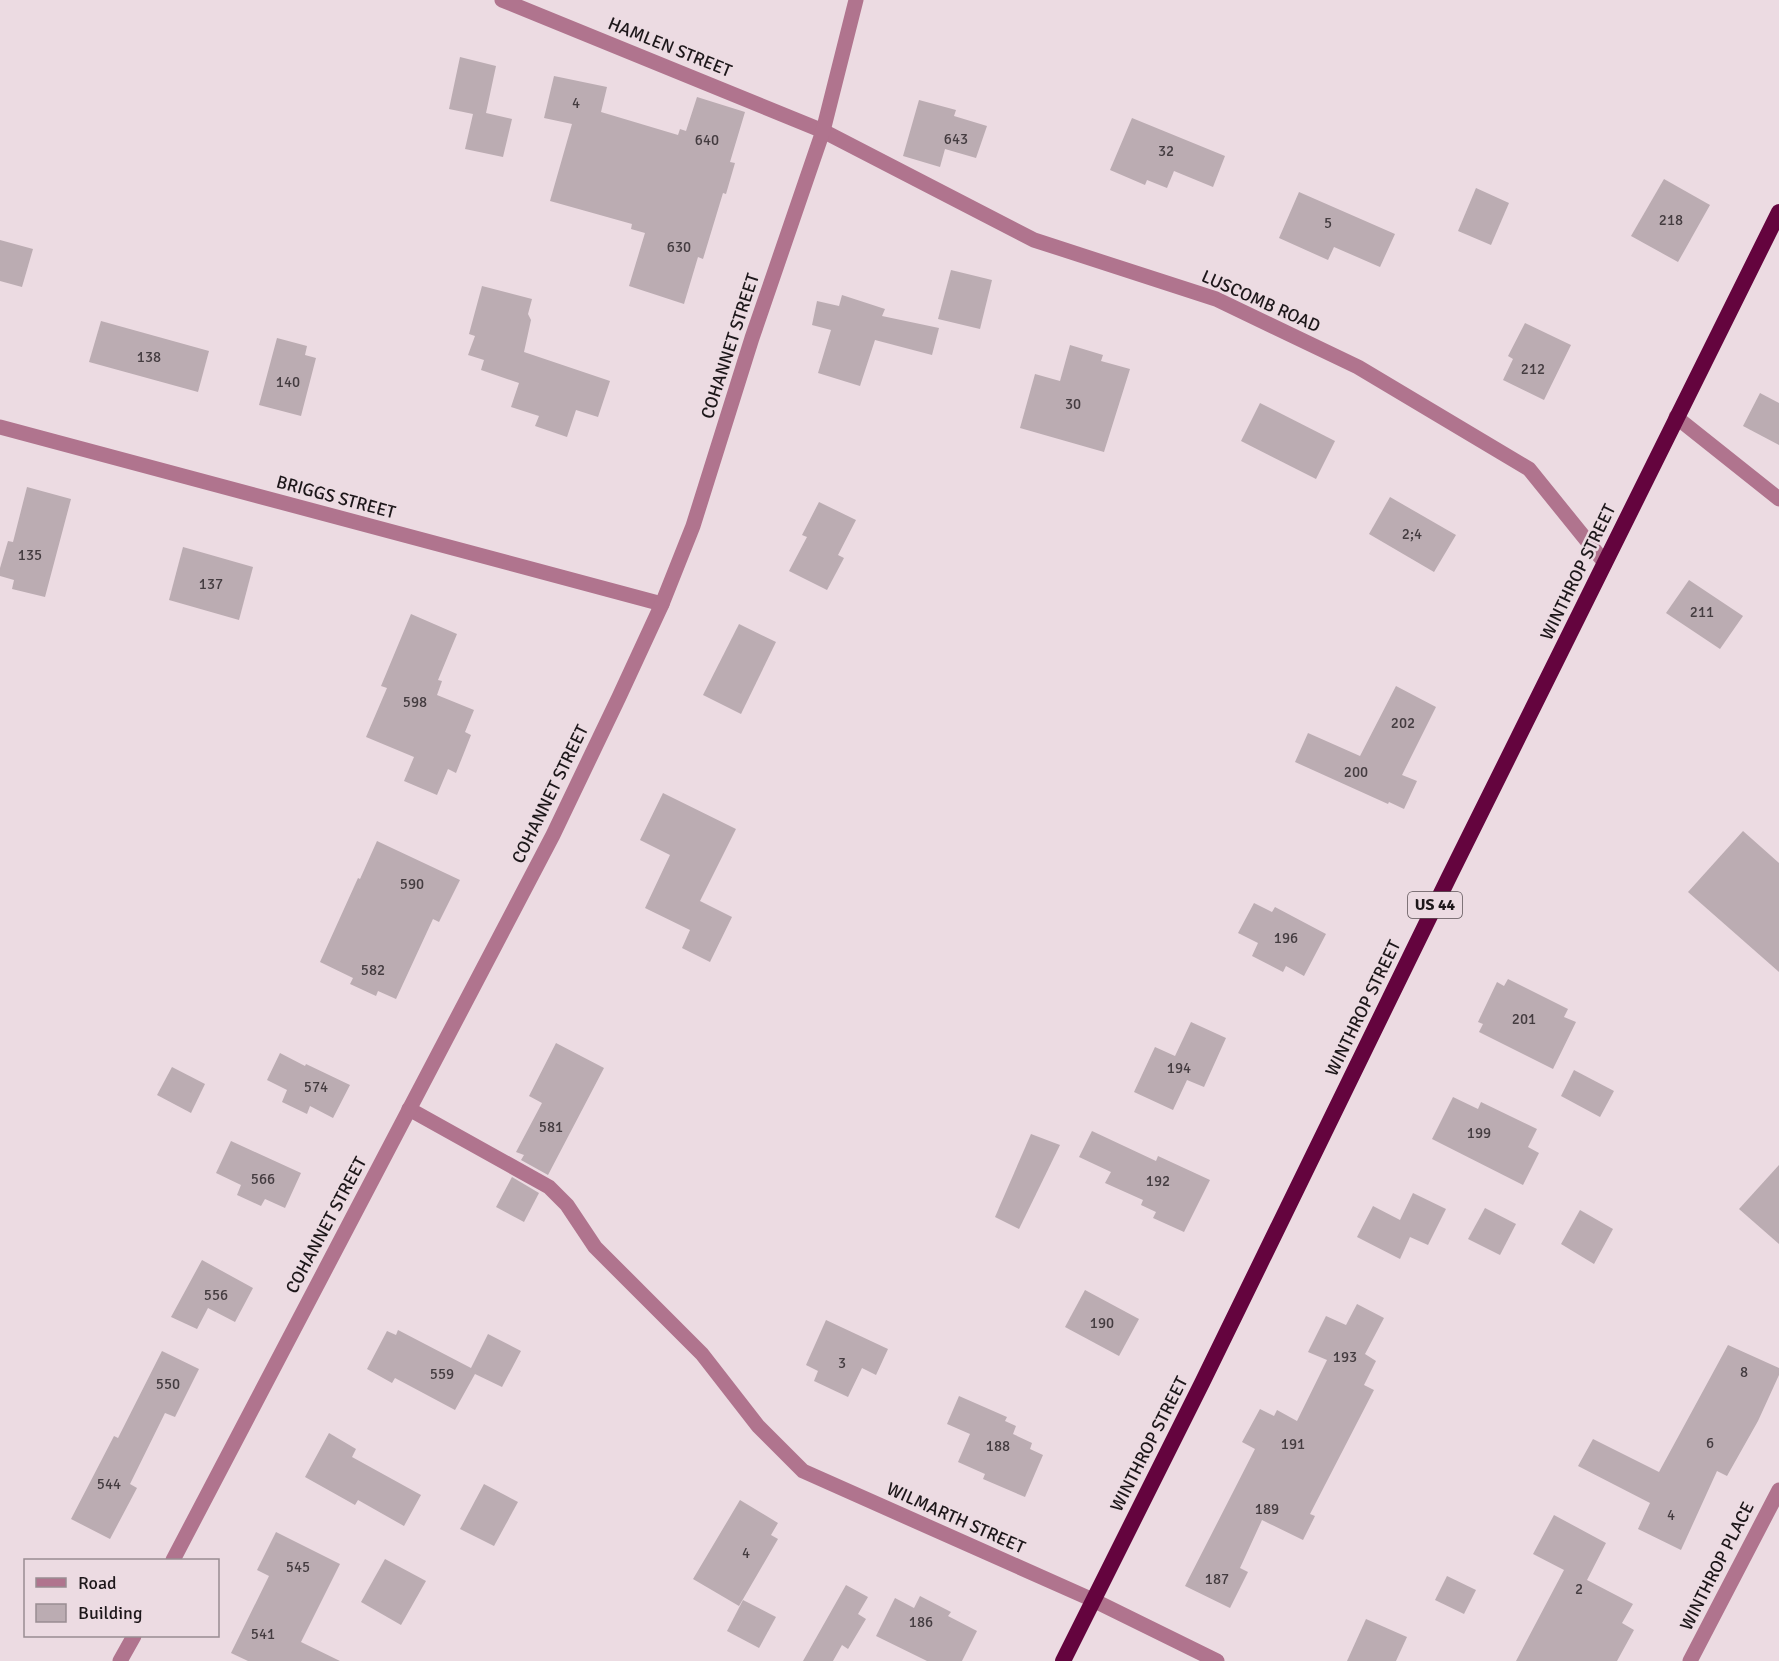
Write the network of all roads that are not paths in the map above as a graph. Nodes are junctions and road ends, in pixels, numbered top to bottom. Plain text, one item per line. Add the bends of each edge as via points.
1 (502, 0) edge
2 (856, 0) edge
3 (823, 131) junction
4 (1779, 212) edge
5 (1676, 417) junction
6 (0, 427) edge
7 (1779, 499) edge
8 (1605, 563) junction
9 (662, 604) junction
10 (409, 1109) junction
11 (1779, 1490) edge
12 (174, 1559) edge
13 (1093, 1600) junction
14 (133, 1637) edge
15 (120, 1661) edge
16 (1062, 1661) edge
17 (1217, 1661) edge
18 (1690, 1661) edge

1 - 3 street, HAMLEN STREET
2 - 3 street, COHANNET STREET
3 - 8 street, LUSCOMB ROAD via 1034,240 1216,299 1358,367 1529,469
3 - 9 street, COHANNET STREET via 693,525
4 - 5 highway, WINTHROP STREET / US 44
5 - 7 street
5 - 8 highway, WINTHROP STREET / US 44
6 - 9 street, BRIGGS STREET
8 - 13 highway, WINTHROP STREET / US 44
9 - 10 street, COHANNET STREET via 571,799
10 - 12 street, COHANNET STREET
10 - 13 street, WILMARTH STREET via 549,1187 567,1205 595,1247 702,1354 758,1425 802,1471
11 - 18 street, WINTHROP PLACE
13 - 16 highway, WINTHROP STREET / US 44
13 - 17 street, WILMARTH STREET
14 - 15 street

